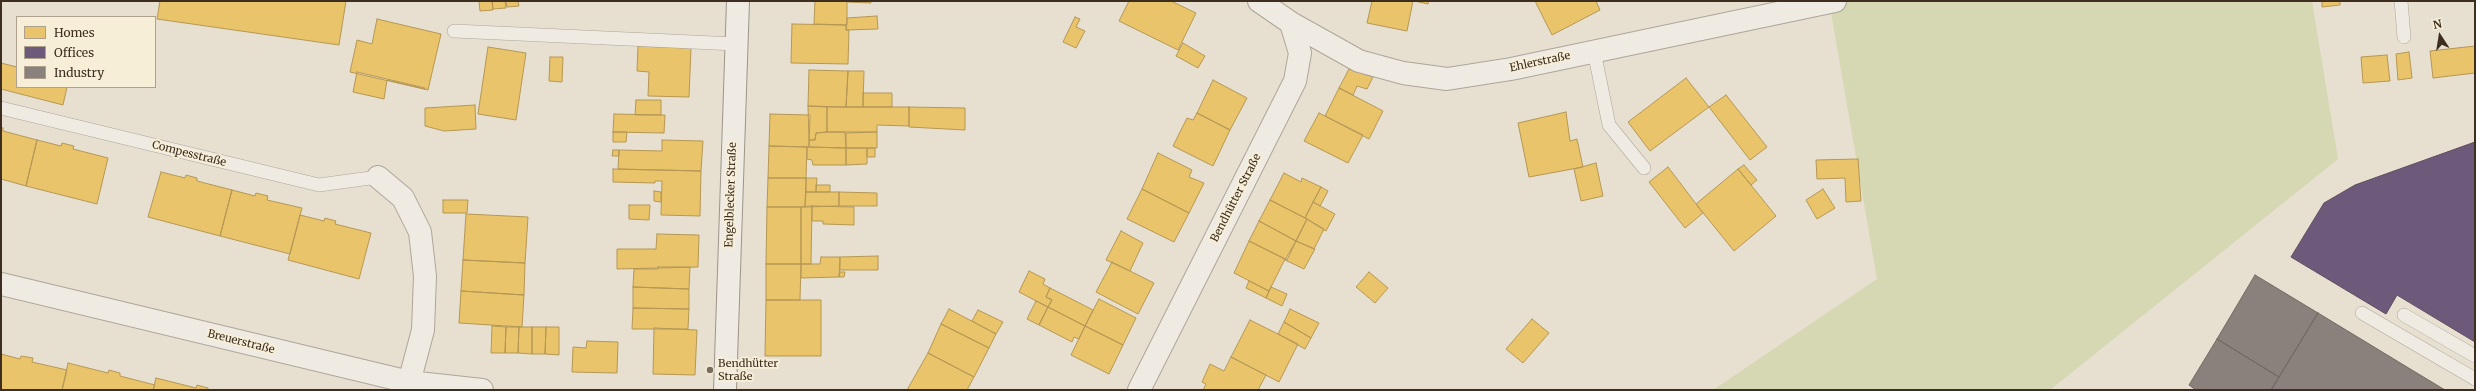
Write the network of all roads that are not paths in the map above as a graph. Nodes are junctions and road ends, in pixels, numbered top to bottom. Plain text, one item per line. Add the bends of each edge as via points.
1 (738, 1) edge
2 (1259, 1) edge
3 (1279, 1) edge
4 (1835, 1) edge
5 (2401, 1) edge
6 (1290, 23) junction
7 (454, 31) dead end
8 (2404, 37) dead end
9 (736, 44) junction
10 (1594, 51) junction
11 (1, 108) edge
12 (1644, 168) dead end
13 (378, 176) joint
14 (1, 284) edge
15 (2362, 313) dead end
16 (2404, 315) dead end
17 (2475, 356) edge
18 (2475, 379) edge
19 (408, 386) edge
20 (482, 390) edge
21 (725, 390) edge
22 (1139, 390) edge

1 - 9 street, Engelblecker Straße
2 - 6 street, Ehlerstraße
3 - 6 lane, Bendhütter Straße
4 - 10 street, Ehlerstraße
5 - 8 lane
6 - 10 street, Ehlerstraße via 1359,61 1403,73 1447,79 1511,69
6 - 22 street, Bendhütter Straße via 1300,53 1295,81
7 - 9 lane
9 - 21 street, Engelblecker Straße
10 - 12 lane via 1609,125
11 - 13 lane, Compesstraße via 319,185
13 - 19 street via 402,198 420,232 425,276 422,330
14 - 19 street, Breuerstraße
15 - 18 lane
16 - 17 lane
19 - 20 street, Breuerstraße

